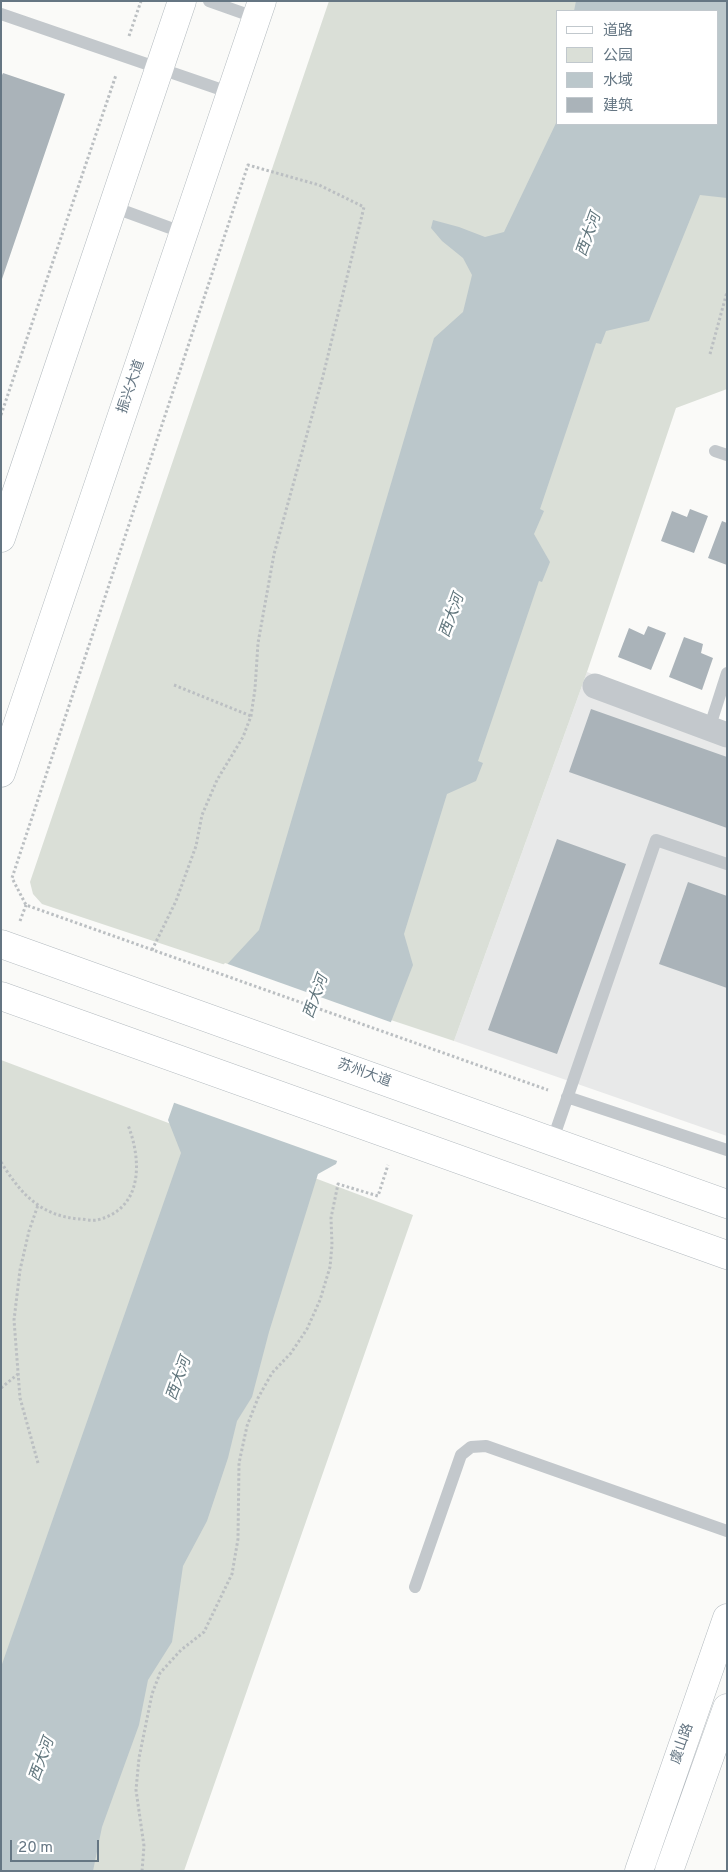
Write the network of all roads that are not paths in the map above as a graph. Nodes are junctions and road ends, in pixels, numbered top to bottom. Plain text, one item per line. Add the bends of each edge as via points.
1 (182, 1) edge
2 (210, 1) edge
3 (259, 9) edge
4 (1, 14) edge
5 (159, 68) junction
6 (231, 93) junction
7 (113, 207) junction
8 (184, 233) junction
9 (1, 538) edge
10 (727, 673) edge
11 (595, 686) dead end
12 (718, 732) edge
13 (1, 773) edge
14 (727, 864) edge
15 (1, 944) edge
16 (1, 996) edge
17 (567, 1097) junction
18 (552, 1142) junction
19 (727, 1150) edge
20 (727, 1204) edge
21 (727, 1255) edge
22 (727, 1531) edge
23 (415, 1587) dead end
24 (727, 1618) edge
25 (727, 1708) edge
26 (639, 1871) edge
27 (669, 1871) edge

1 - 5 street
2 - 3 lane
3 - 6 street, 振兴大道
4 - 5 lane
5 - 6 lane
5 - 7 street
6 - 8 street, 振兴大道
7 - 8 lane
7 - 9 street
8 - 13 street, 振兴大道
10 - 12 lane
11 - 12 street
14 - 17 lane via 656,840
15 - 18 street, 苏州大道
16 - 21 street
17 - 18 lane
17 - 19 lane
18 - 20 street, 苏州大道
22 - 23 lane via 486,1446 471,1447 462,1455
24 - 26 street, 虞山路
25 - 27 street, 虞山路

